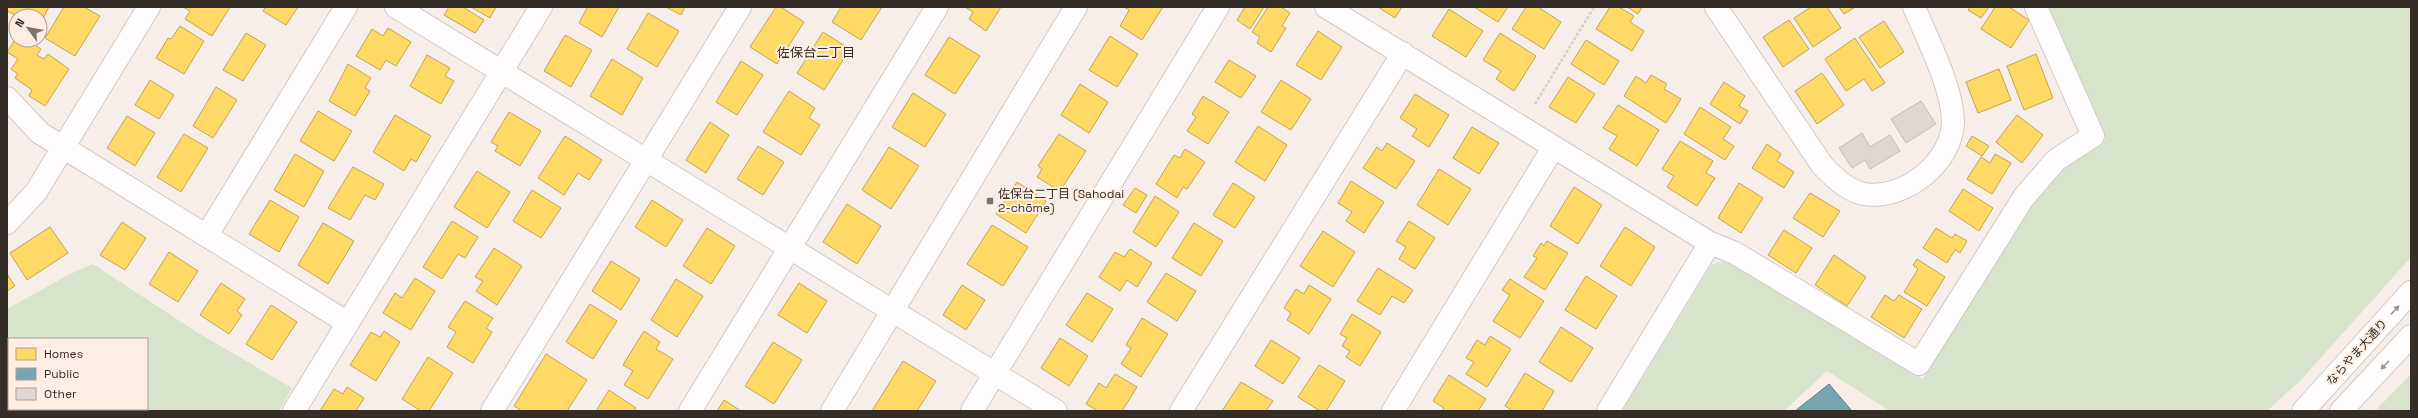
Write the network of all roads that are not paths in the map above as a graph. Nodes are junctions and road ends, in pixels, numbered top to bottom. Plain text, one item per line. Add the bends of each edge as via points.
1 (149, 7) edge
2 (346, 7) edge
3 (396, 7) edge
4 (541, 7) edge
5 (740, 7) edge
6 (937, 7) edge
7 (1076, 7) edge
8 (1218, 7) edge
9 (1326, 7) edge
10 (1716, 7) edge
11 (1914, 7) edge
12 (2036, 7) edge
13 (1403, 53) junction
14 (501, 71) junction
15 (7, 98) edge
16 (63, 146) junction
17 (1553, 148) junction
18 (646, 160) junction
19 (7, 223) edge
20 (207, 235) junction
21 (1710, 243) junction
22 (790, 248) junction
23 (2411, 292) edge
24 (893, 311) junction
25 (348, 323) junction
26 (2411, 336) edge
27 (995, 374) junction
28 (294, 411) edge
29 (492, 411) edge
30 (690, 411) edge
31 (832, 411) edge
32 (972, 411) edge
33 (1056, 411) edge
34 (1181, 411) edge
35 (1393, 411) edge
36 (1608, 411) edge
37 (2303, 411) edge
38 (2341, 411) edge

1 - 16 street
2 - 20 street
3 - 14 street
4 - 14 street
5 - 18 street
6 - 22 street
7 - 24 street
8 - 27 street
9 - 13 street
10 - 11 street via 1822,165 1834,178 1863,194 1884,195 1909,186 1933,167 1946,149 1953,123 1950,96
12 - 21 street via 2093,136 2056,160 2029,191 1919,364 1736,253
13 - 17 street
13 - 34 street
14 - 18 street
14 - 25 street
15 - 16 street via 40,133
16 - 19 street via 36,192
16 - 20 street
17 - 21 street
17 - 35 street
18 - 22 street
18 - 29 street
20 - 25 street
21 - 36 street
22 - 24 street
22 - 30 street
37 -> 23 street, ならやま大通り
24 - 27 street
24 - 31 street
25 - 28 street
26 -> 38 street
27 - 32 street
27 - 33 street

